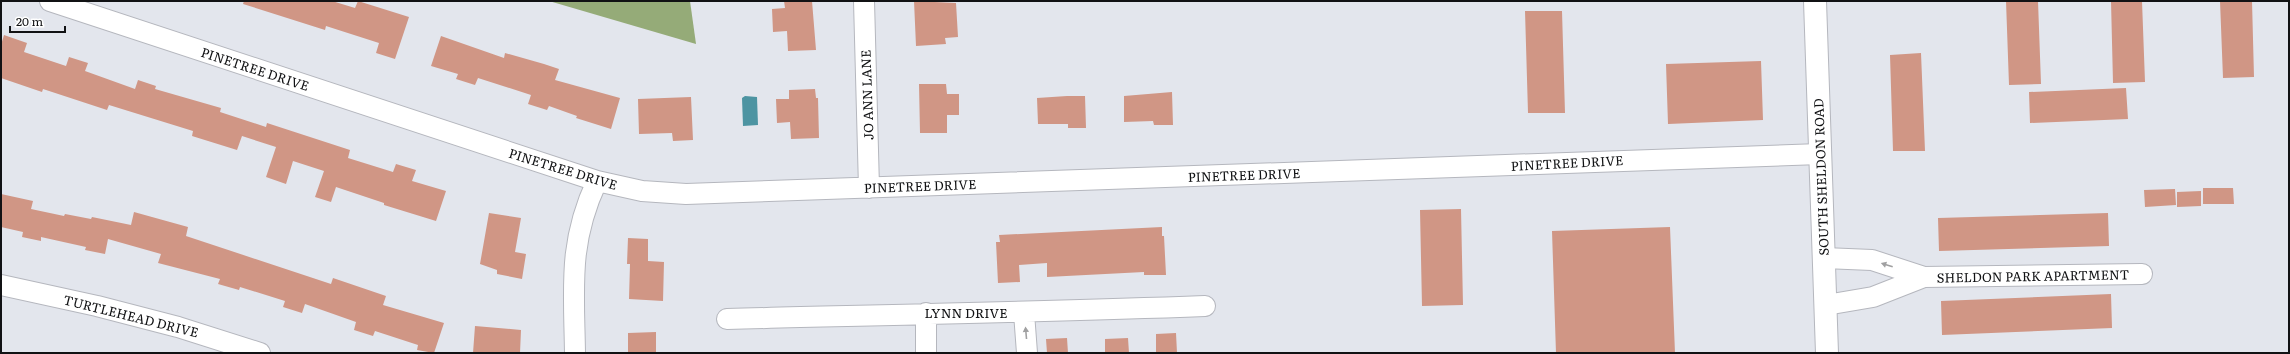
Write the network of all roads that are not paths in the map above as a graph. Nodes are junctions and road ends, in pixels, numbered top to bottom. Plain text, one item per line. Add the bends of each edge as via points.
1 (50, 1) edge
2 (864, 1) edge
3 (1815, 1) edge
4 (1820, 154) junction
5 (597, 181) junction
6 (869, 188) junction
7 (1824, 258) junction
8 (2142, 274) dead end
9 (1924, 277) junction
10 (1, 285) edge
11 (1826, 305) junction
12 (1205, 306) dead end
13 (926, 313) junction
14 (1024, 313) junction
15 (727, 319) dead end
16 (260, 353) edge
17 (575, 353) edge
18 (926, 353) edge
19 (1026, 353) edge
20 (1827, 353) edge

1 - 5 street, PINETREE DRIVE
2 - 6 street, JO ANN LANE
3 - 4 main road, SOUTH SHELDON ROAD
4 - 6 street, PINETREE DRIVE
4 - 7 main road, SOUTH SHELDON ROAD
5 - 6 street, PINETREE DRIVE via 642,191 686,194
5 - 17 street via 581,220 574,259
9 -> 7 street, SHELDON PARK APARTMENT via 1872,260
7 - 11 main road, SOUTH SHELDON ROAD
8 - 9 street, SHELDON PARK APARTMENT
9 - 11 street, SHELDON PARK APARTMENT via 1872,297
10 - 16 street, TURTLEHEAD DRIVE via 178,327
11 - 20 main road, SOUTH SHELDON ROAD
12 - 14 street, LYNN DRIVE
13 - 14 street, LYNN DRIVE
13 - 15 street, LYNN DRIVE
13 - 18 street
19 -> 14 street

